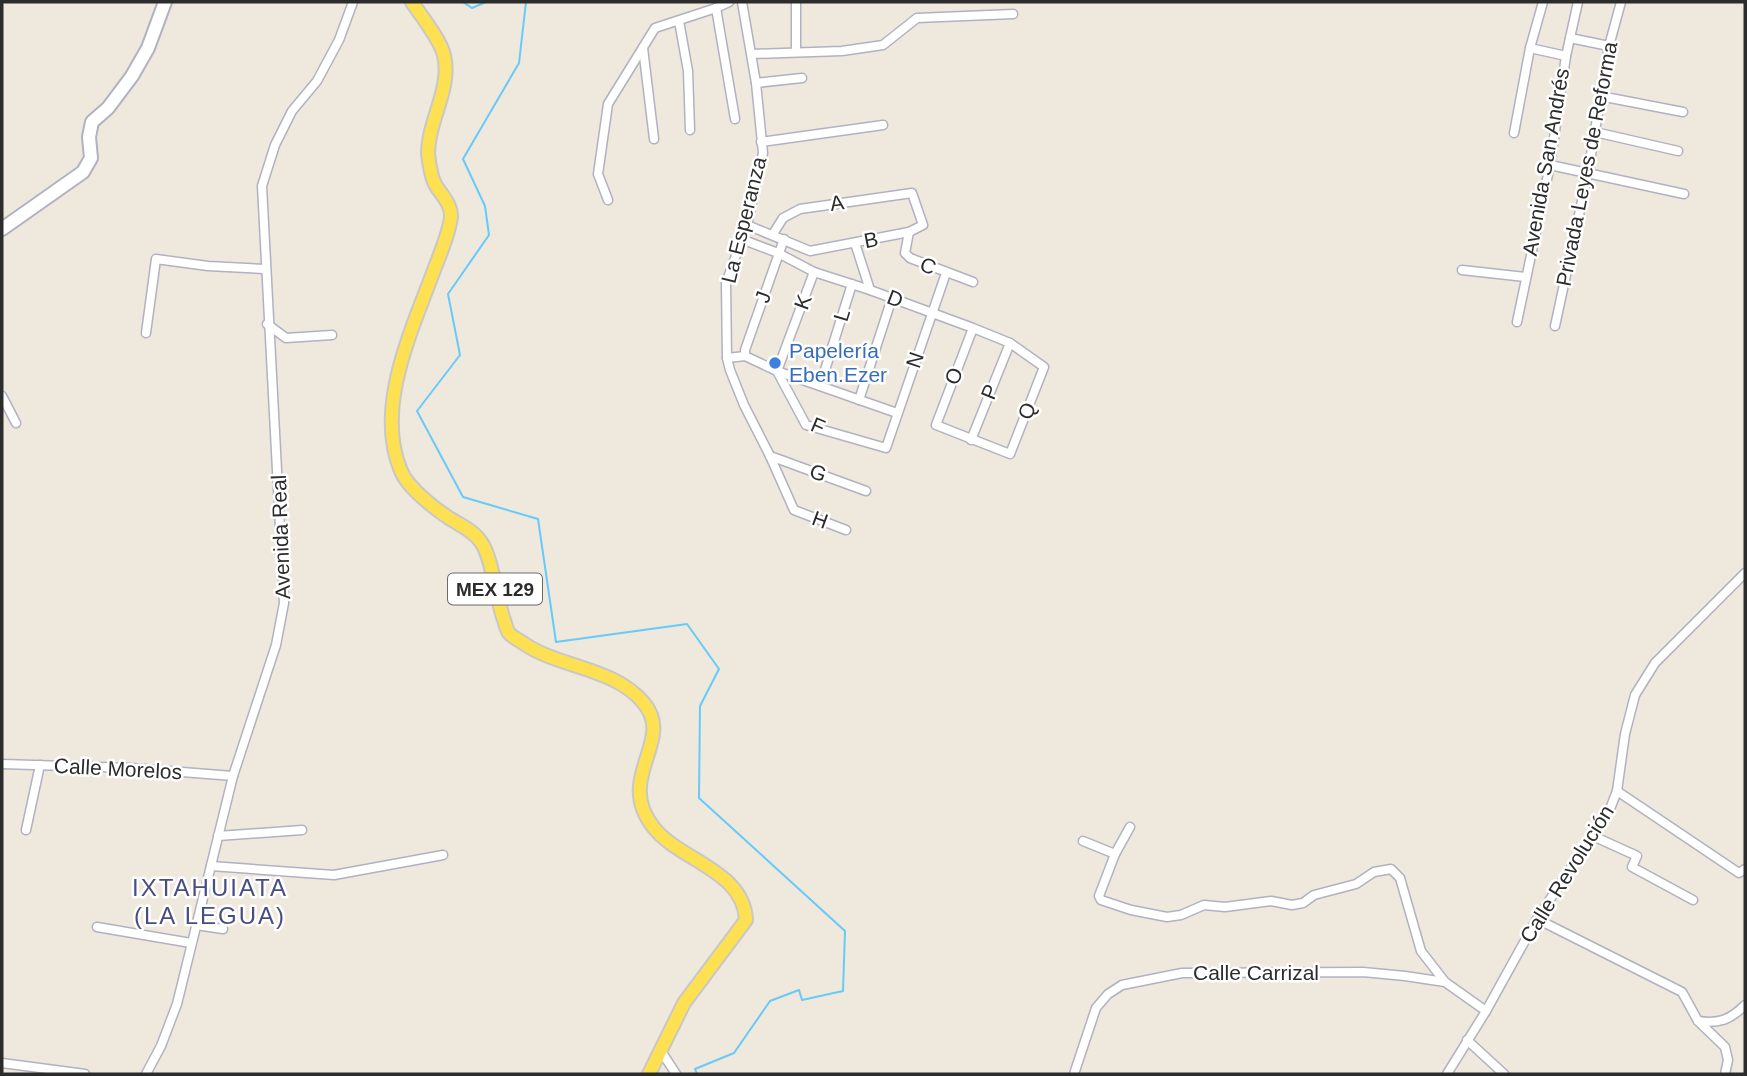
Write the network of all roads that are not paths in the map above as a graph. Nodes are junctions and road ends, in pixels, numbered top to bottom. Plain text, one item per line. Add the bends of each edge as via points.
1 (165, 2) edge
2 (352, 2) edge
3 (412, 2) edge
4 (729, 2) edge
5 (742, 2) edge
6 (796, 2) edge
7 (1541, 2) edge
8 (1578, 2) edge
9 (1621, 2) edge
10 (716, 8) junction
11 (1013, 14) dead end
12 (679, 21) junction
13 (1570, 38) junction
14 (1609, 46) junction
15 (643, 48) junction
16 (1530, 48) junction
17 (796, 51) junction
18 (752, 54) junction
19 (1566, 56) junction
20 (802, 78) dead end
21 (756, 83) junction
22 (1600, 96) junction
23 (1683, 112) dead end
24 (735, 119) dead end
25 (883, 125) dead end
26 (690, 130) dead end
27 (1595, 132) junction
28 (1514, 134) dead end
29 (654, 139) dead end
30 (761, 142) junction
31 (1678, 151) dead end
32 (1550, 165) junction
33 (1588, 173) junction
34 (1684, 194) dead end
35 (608, 200) dead end
36 (747, 225) junction
37 (2, 229) edge
38 (909, 232) junction
39 (773, 234) junction
40 (741, 239) junction
41 (784, 239) junction
42 (855, 243) junction
43 (778, 253) junction
44 (265, 269) junction
45 (1462, 270) dead end
46 (814, 272) junction
47 (946, 273) junction
48 (1525, 277) junction
49 (973, 282) dead end
50 (852, 284) junction
51 (870, 290) junction
52 (892, 298) junction
53 (932, 313) junction
54 (1517, 322) dead end
55 (267, 324) junction
56 (1555, 326) dead end
57 (973, 328) junction
58 (146, 333) dead end
59 (332, 335) dead end
60 (1010, 343) junction
61 (745, 356) junction
62 (727, 358) junction
63 (1044, 367) joint
64 (777, 372) junction
65 (820, 386) junction
66 (2, 396) edge
67 (859, 400) junction
68 (897, 412) junction
69 (16, 423) dead end
70 (971, 440) junction
71 (886, 448) joint
72 (770, 456) junction
73 (866, 491) dead end
74 (794, 510) joint
75 (846, 530) dead end
76 (1745, 573) edge
77 (2, 764) edge
78 (40, 765) junction
79 (233, 776) junction
80 (1617, 791) junction
81 (1130, 827) dead end
82 (26, 830) dead end
83 (302, 830) dead end
84 (218, 836) junction
85 (1593, 836) junction
86 (1083, 841) dead end
87 (1115, 853) junction
88 (443, 855) dead end
89 (211, 866) junction
90 (1745, 869) edge
91 (1693, 900) dead end
92 (1537, 919) junction
93 (196, 925) junction
94 (97, 928) dead end
95 (223, 929) dead end
96 (191, 943) junction
97 (1445, 982) junction
98 (1745, 1005) edge
99 (1486, 1011) junction
100 (1699, 1021) junction
101 (1467, 1040) junction
102 (661, 1051) junction
103 (2, 1063) edge
104 (85, 1074) edge
105 (146, 1074) edge
106 (649, 1074) edge
107 (676, 1074) edge
108 (1074, 1074) edge
109 (1447, 1074) edge
110 (1504, 1074) edge
111 (1725, 1074) edge

1 - 37 street via 132,76 92,122 90,158 83,173
2 - 44 street, Avenida Real via 339,40 317,81 292,111 275,145 262,186
3 - 102 main road, MEX 129 via 443,52 446,74 428,154 434,181 451,215 407,342 391,406 402,473 425,500 481,542 508,632 556,660 611,678 645,704 654,723 639,784 639,802 646,818 659,834 720,876 745,905 746,920 684,1003
4 - 10 street
5 - 18 street, La Esperanza
6 - 17 street
7 - 16 street
8 - 13 street, Avenida San Andrés
9 - 14 street, Privada Leyes de Reforma
10 - 12 street
10 - 24 street
11 - 17 street via 917,18 883,45
12 - 15 street via 655,28
12 - 26 street via 688,71
13 - 14 street
13 - 19 street, Avenida San Andrés
14 - 22 street, Privada Leyes de Reforma
15 - 29 street
15 - 35 street via 608,104 598,174
16 - 19 street
16 - 28 street
17 - 18 street
18 - 21 street, La Esperanza
19 - 32 street, Avenida San Andrés
20 - 21 street
21 - 30 street, La Esperanza
22 - 23 street
22 - 27 street, Privada Leyes de Reforma
25 - 30 street
27 - 31 street
27 - 33 street, Privada Leyes de Reforma
30 - 36 street, La Esperanza via 763,153
32 - 33 street
32 - 48 street, Avenida San Andrés
33 - 34 street
33 - 56 street, Privada Leyes de Reforma
36 - 39 street
36 - 40 street, La Esperanza
38 - 39 street, A via 923,225 912,192 800,209 783,218
38 - 42 street, B
38 - 47 street, C via 905,253
39 - 41 street
40 - 43 street, D
40 - 62 street, La Esperanza via 726,283
41 - 42 street, B via 810,251
41 - 43 street, J
42 - 51 street
43 - 46 street, D
43 - 61 street, J
44 - 55 street, Avenida Real
44 - 58 street via 156,259
45 - 48 street
46 - 50 street, D
46 - 64 street, K
47 - 49 street, C
47 - 53 street, N
48 - 54 street, Avenida San Andrés
50 - 51 street, D
50 - 65 street, L
51 - 52 street, D
52 - 53 street, D
52 - 67 street
53 - 57 street, D
53 - 68 street, N
55 - 59 street via 286,338
55 - 79 street, Avenida Real via 284,603 276,645
57 - 60 street, D
57 - 70 street, O via 936,425
60 - 63 street, D
60 - 70 street, P
61 - 62 street
61 - 64 street
62 - 72 street, La Esperanza
63 - 70 street, Q via 1010,454
64 - 65 street
64 - 71 street, F via 806,425
65 - 67 street
66 - 69 street
67 - 68 street
68 - 71 street, N
72 - 73 street, G
72 - 74 street, La Esperanza
74 - 75 street, H
76 - 80 street, Calle Revolución via 1655,663 1634,695
77 - 78 street, Calle Morelos
78 - 79 street, Calle Morelos
78 - 82 street
79 - 84 street, Avenida Real
80 - 85 street, Calle Revolución
80 - 90 street via 1739,873
81 - 87 street
83 - 84 street
84 - 89 street, Avenida Real
85 - 91 street via 1637,856 1632,867
85 - 92 street, Calle Revolución
86 - 87 street
87 - 97 street via 1101,901 1167,917 1204,905 1303,903 1391,869 1400,878 1421,951
88 - 89 street via 334,875
89 - 93 street, Avenida Real
92 - 99 street, Calle Revolución
92 - 100 street via 1682,992
93 - 95 street
93 - 96 street, Avenida Real
94 - 96 street
96 - 105 street, Avenida Real via 177,1004
97 - 99 street, Calle Carrizal
97 - 108 street, Calle Carrizal via 1363,972 1182,973 1122,985 1096,1008
98 - 100 street via 1728,1020
99 - 101 street, Calle Revolución
100 - 111 street via 1725,1047
101 - 109 street, Calle Revolución
101 - 110 street
102 - 106 main road, MEX 129
102 - 107 street
103 - 104 street

